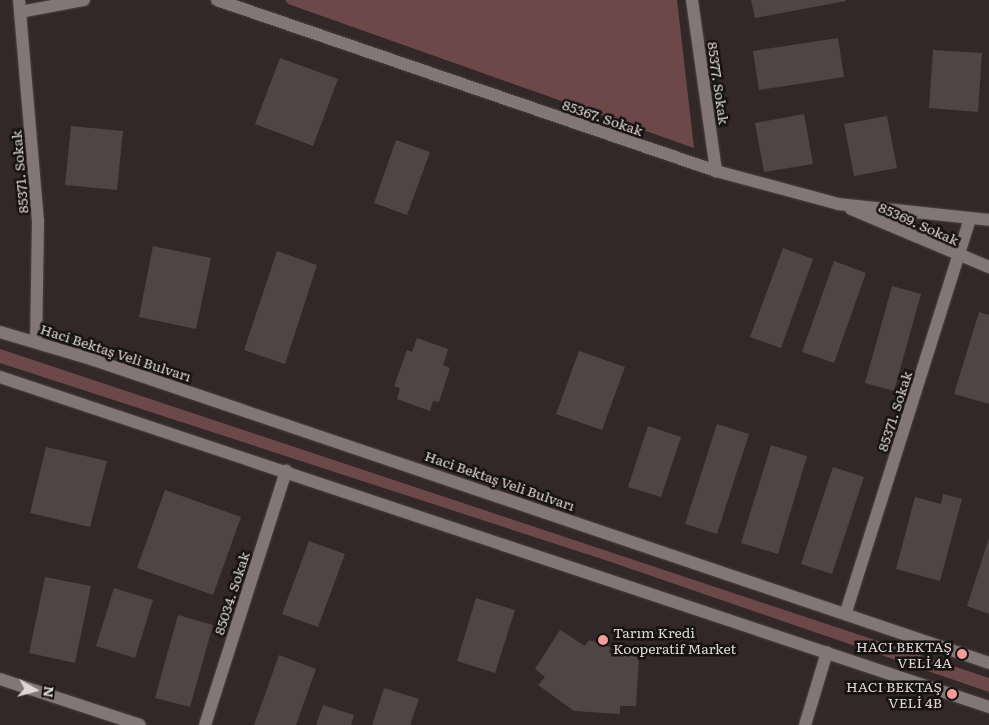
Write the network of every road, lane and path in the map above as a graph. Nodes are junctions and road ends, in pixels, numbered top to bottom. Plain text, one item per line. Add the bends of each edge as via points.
1 (84, 0) edge
2 (218, 0) edge
3 (692, 0) edge
4 (20, 6) edge
5 (716, 171) junction
6 (838, 204) junction
7 (970, 219) junction
8 (989, 220) edge
9 (959, 256) junction
10 (989, 267) edge
11 (0, 332) edge
12 (36, 342) junction
13 (0, 377) edge
14 (286, 470) junction
15 (846, 612) junction
16 (827, 652) junction
17 (989, 663) edge
18 (0, 679) edge
19 (989, 707) edge
20 (140, 725) edge
21 (204, 725) edge
22 (805, 725) edge

1 - 4 street
2 - 5 street, 85367. Sokak
3 - 5 street, 85377. Sokak
4 - 12 street, 85371. Sokak via 38,221
5 - 6 street, 85367. Sokak
6 - 7 street, 85367. Sokak
6 - 9 street, 85369. Sokak
7 - 8 street, 85367. Sokak
7 - 9 street, 85371. Sokak
9 - 10 street, 85369. Sokak
9 - 15 street, 85371. Sokak
11 - 12 street, Haci Bektaş Veli Bulvarı
12 - 15 street, Haci Bektaş Veli Bulvarı
13 - 14 street
14 - 16 street
14 - 21 street, 85034. Sokak
15 - 17 street, Haci Bektaş Veli Bulvarı
16 - 19 street
16 - 22 street
18 - 20 street

